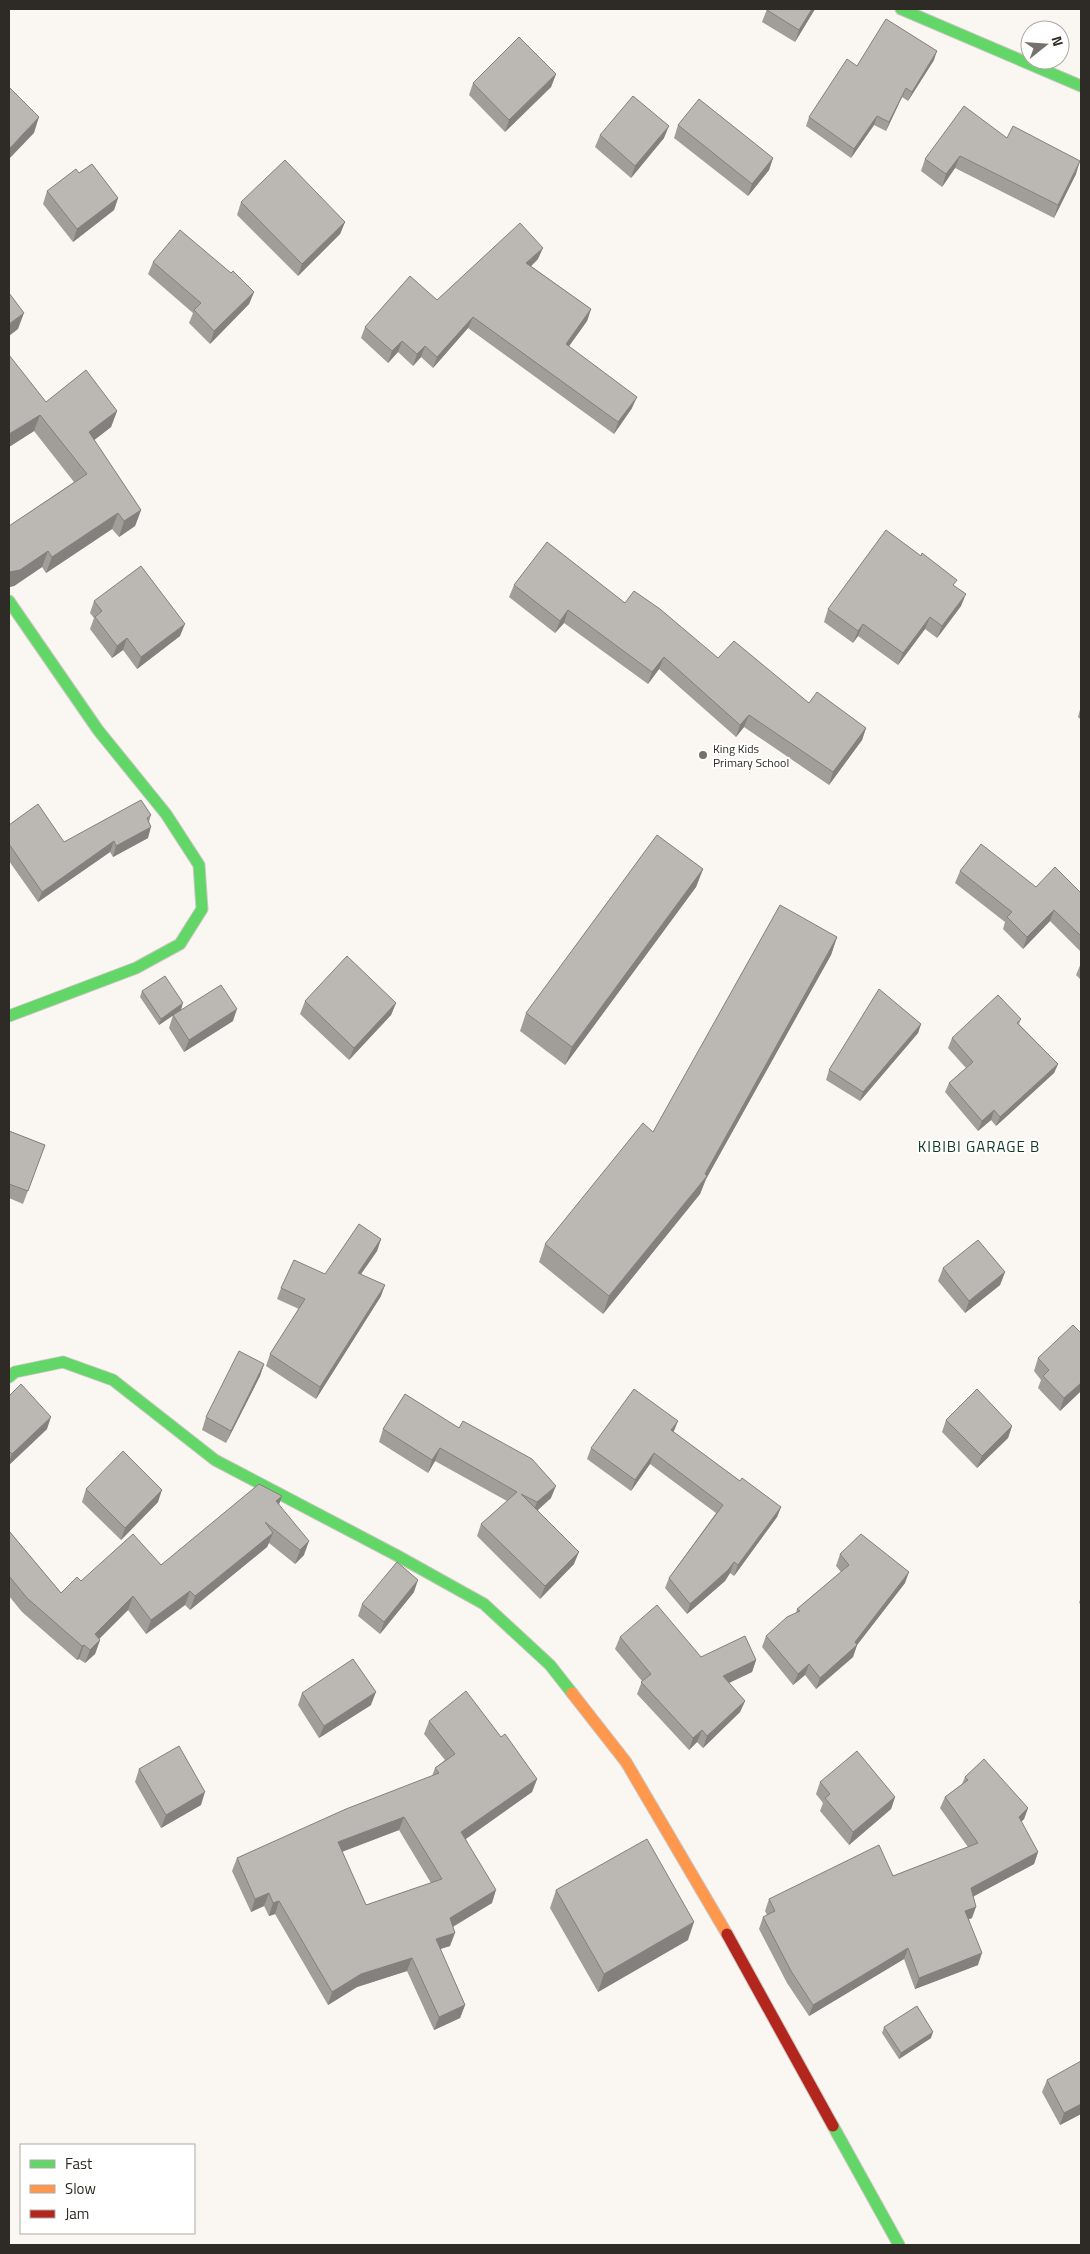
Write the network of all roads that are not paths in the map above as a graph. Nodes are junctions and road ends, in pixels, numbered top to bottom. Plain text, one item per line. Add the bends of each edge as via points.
1 (901, 9) edge
2 (1081, 86) edge
3 (9, 600) edge
4 (9, 1016) edge
5 (9, 1377) edge
6 (899, 2245) edge

1 - 2 street
3 - 4 street via 98,730 166,814 200,865 202,909 180,944 136,968
5 - 6 street via 15,1372 63,1362 113,1380 215,1460 484,1604 550,1665 626,1762 704,1893

